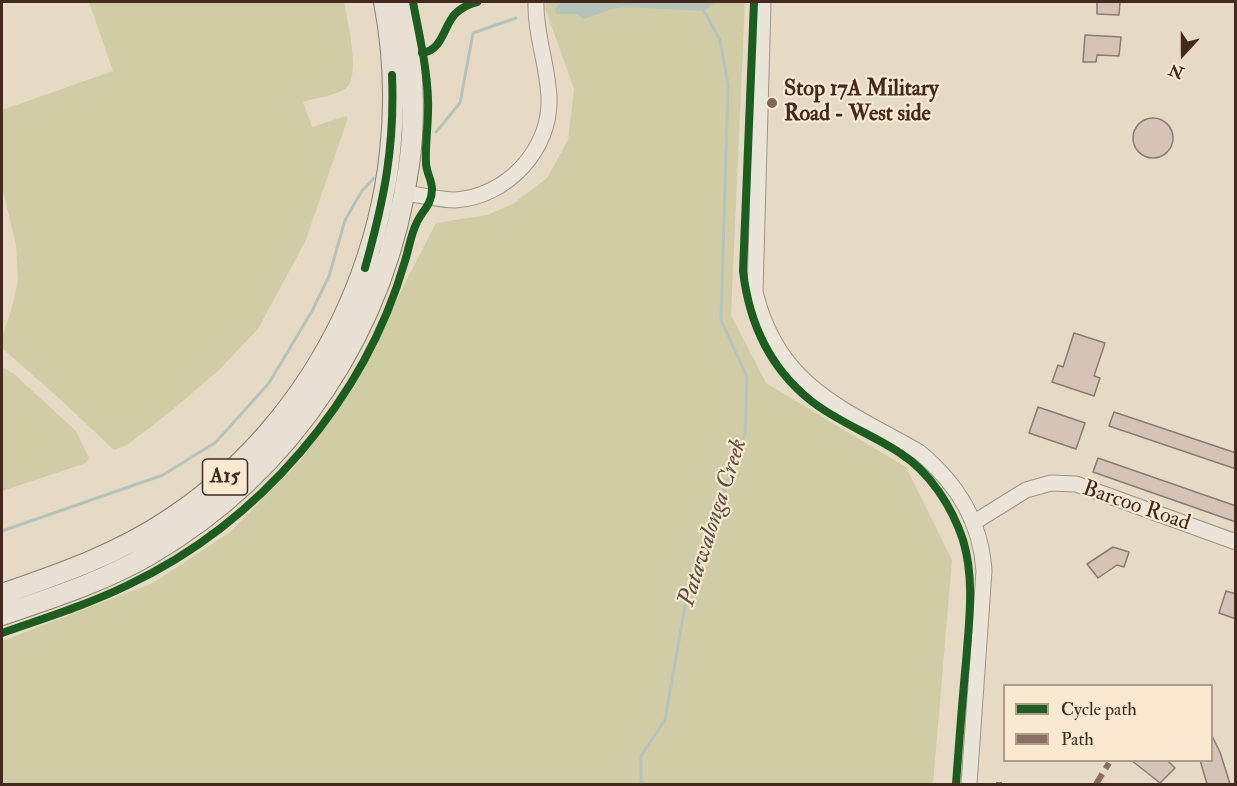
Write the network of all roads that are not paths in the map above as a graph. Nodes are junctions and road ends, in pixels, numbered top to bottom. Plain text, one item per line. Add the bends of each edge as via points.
1 (384, 2) edge
2 (404, 2) edge
3 (536, 2) edge
4 (763, 2) edge
5 (405, 193) junction
6 (365, 268) junction
7 (973, 523) junction
8 (1236, 542) edge
9 (2, 594) edge
10 (2, 615) edge
11 (969, 784) edge

1 - 6 main road, A15 via 394,107 385,189
2 - 5 main road, A15 via 412,67 412,136
3 - 5 street via 549,112 528,162 498,187 479,195 455,200
4 - 7 street via 755,292 759,309 774,344 794,372 822,397 933,463 956,490
5 - 6 main road via 396,194 380,246
5 - 10 main road, A15 via 390,256 357,336 326,389 262,468 201,521 148,556 89,585
6 - 9 main road, A15 via 342,323 317,367 266,435 214,487 118,549
7 - 8 street, Barcoo Road via 1026,490 1051,483 1076,484
7 - 11 street via 984,571

